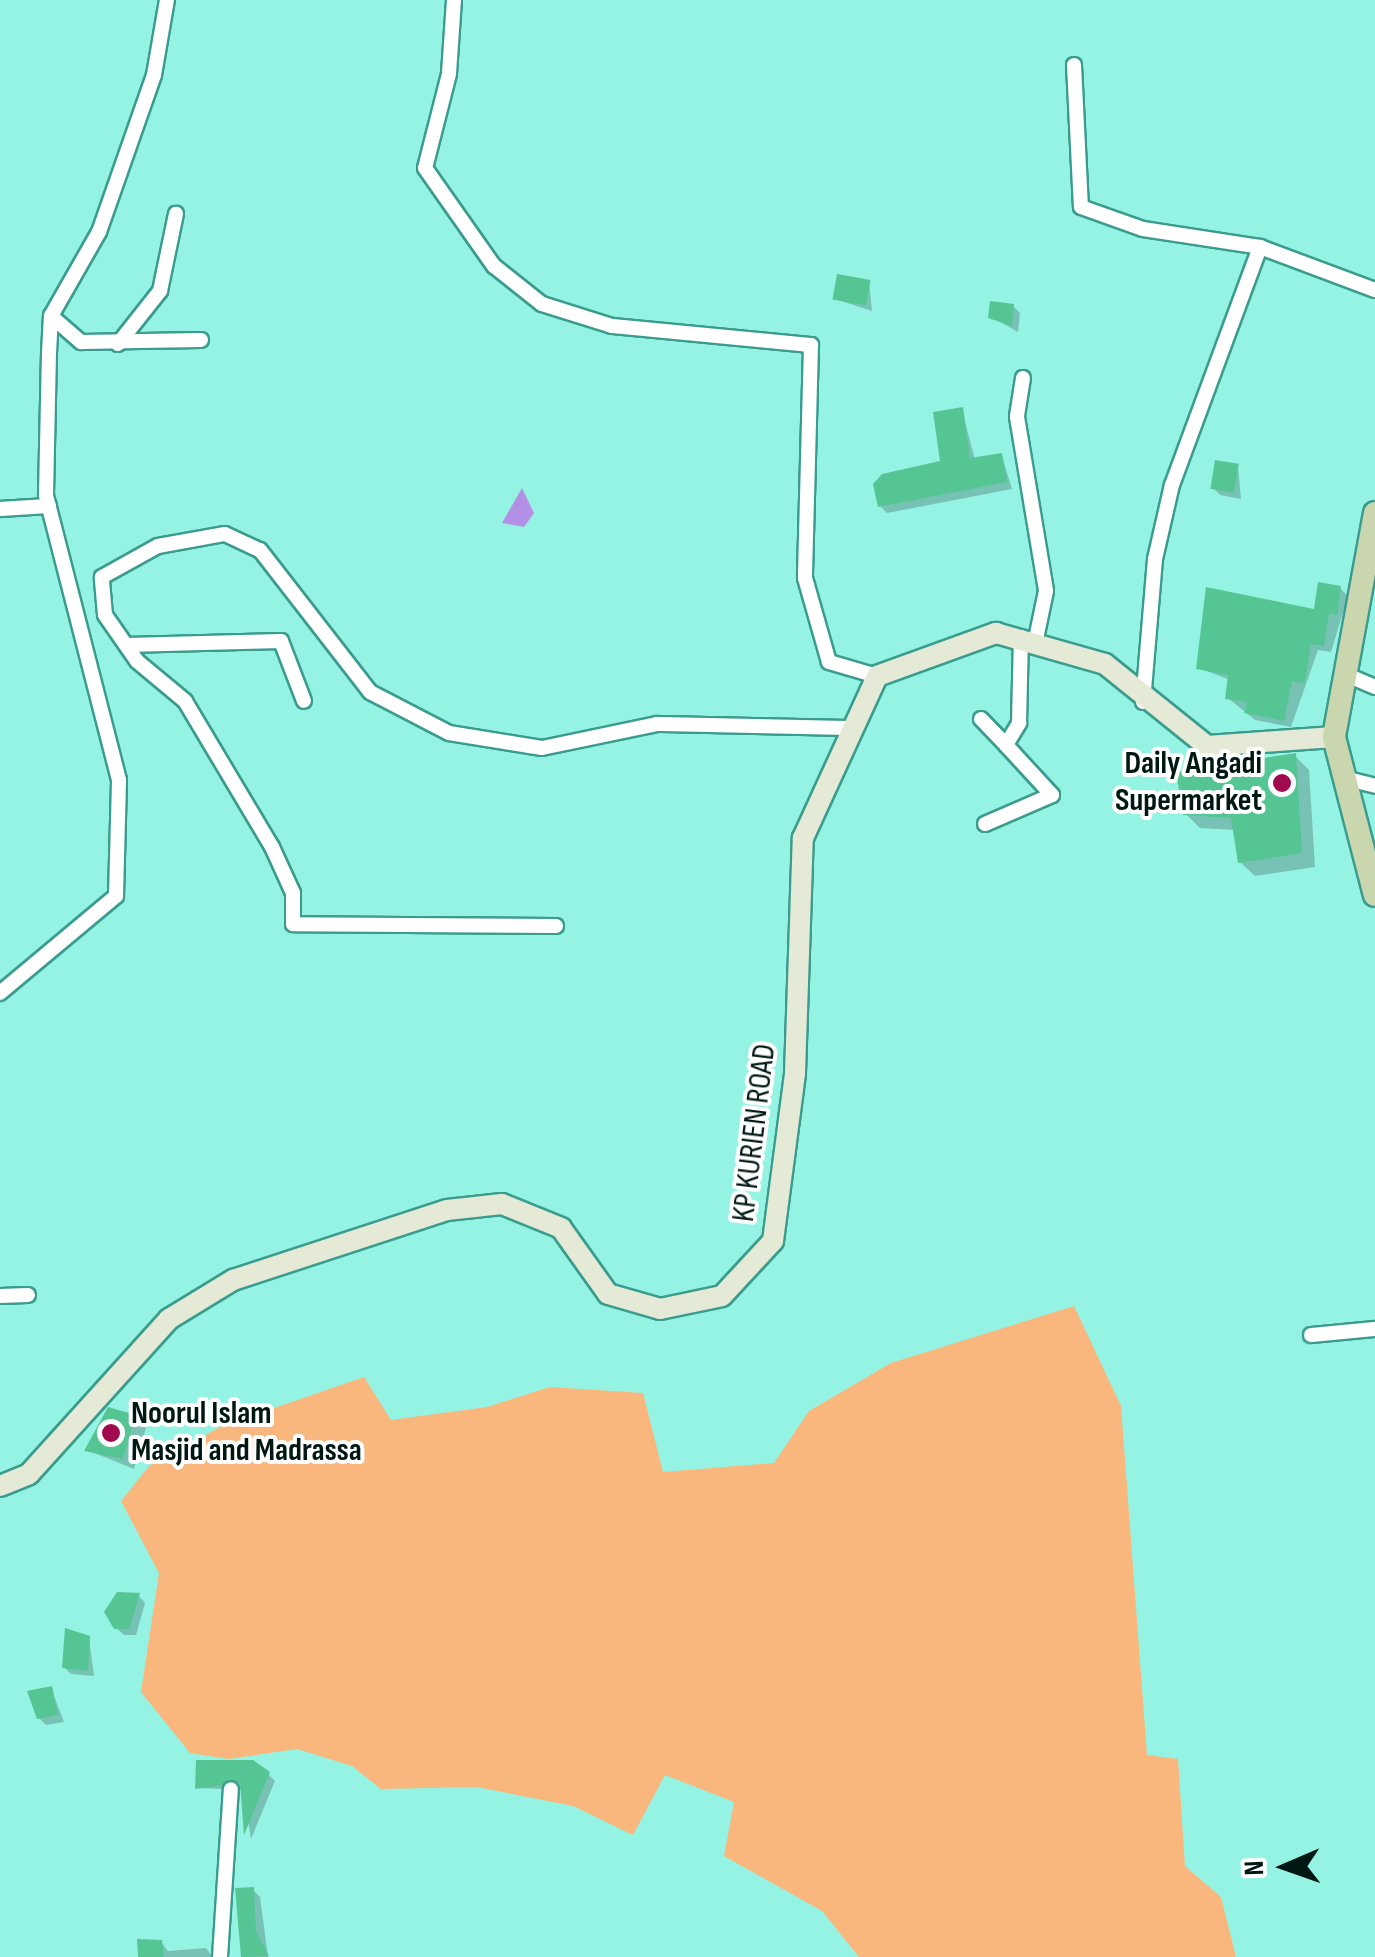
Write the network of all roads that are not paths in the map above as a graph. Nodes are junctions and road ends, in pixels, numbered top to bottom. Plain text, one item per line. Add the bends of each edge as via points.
1 (168, 0) edge
2 (454, 0) edge
3 (1074, 65) dead end
4 (176, 214) dead end
5 (1260, 247) junction
6 (1375, 289) edge
7 (51, 316) junction
8 (200, 340) dead end
9 (118, 344) junction
10 (1022, 378) dead end
11 (49, 506) junction
12 (0, 509) edge
13 (1375, 514) edge
14 (1028, 638) junction
15 (126, 645) junction
16 (1342, 673) junction
17 (877, 676) junction
18 (1375, 687) edge
19 (304, 701) dead end
20 (1143, 702) junction
21 (982, 719) dead end
22 (852, 728) junction
23 (1334, 737) junction
24 (1006, 744) junction
25 (1344, 778) junction
26 (1375, 786) edge
27 (985, 824) dead end
28 (1375, 896) edge
29 (556, 926) dead end
30 (0, 993) edge
31 (0, 1296) edge
32 (28, 1296) dead end
33 (1375, 1329) edge
34 (1311, 1336) dead end
35 (0, 1486) edge
36 (230, 1790) dead end
37 (220, 1957) edge

1 - 7 street via 154,75 99,232
2 - 17 street via 449,74 425,168 494,266 542,304 612,326 811,345 804,578 829,662
3 - 5 street via 1082,206 1143,229
4 - 9 street via 160,291
5 - 6 street
5 - 20 street via 1172,485 1155,559
7 - 9 street via 81,342
7 - 11 street
8 - 9 street
10 - 14 street via 1020,453 1046,591
11 - 12 street
11 - 30 street via 119,780 116,896
13 - 16 main road
14 - 17 street via 996,633
14 - 20 street via 1105,664
14 - 24 street via 1018,723
15 - 19 street via 280,640
15 - 22 street via 104,616 102,578 158,546 225,534 260,550 370,692 449,733 542,748 657,724
15 - 29 street via 186,700 293,893 293,924
16 - 18 street
16 - 23 main road
17 - 22 street, KP KURIEN ROAD
20 - 23 street via 1207,746
21 - 24 street
22 - 35 street, KP KURIEN ROAD via 803,838 795,1074 773,1240 722,1296 660,1309 608,1294 561,1228 502,1204 447,1210 234,1280 169,1319 28,1474
23 - 25 main road
24 - 27 street via 1052,794
25 - 26 street
25 - 28 main road
31 - 32 street
33 - 34 street
36 - 37 street

